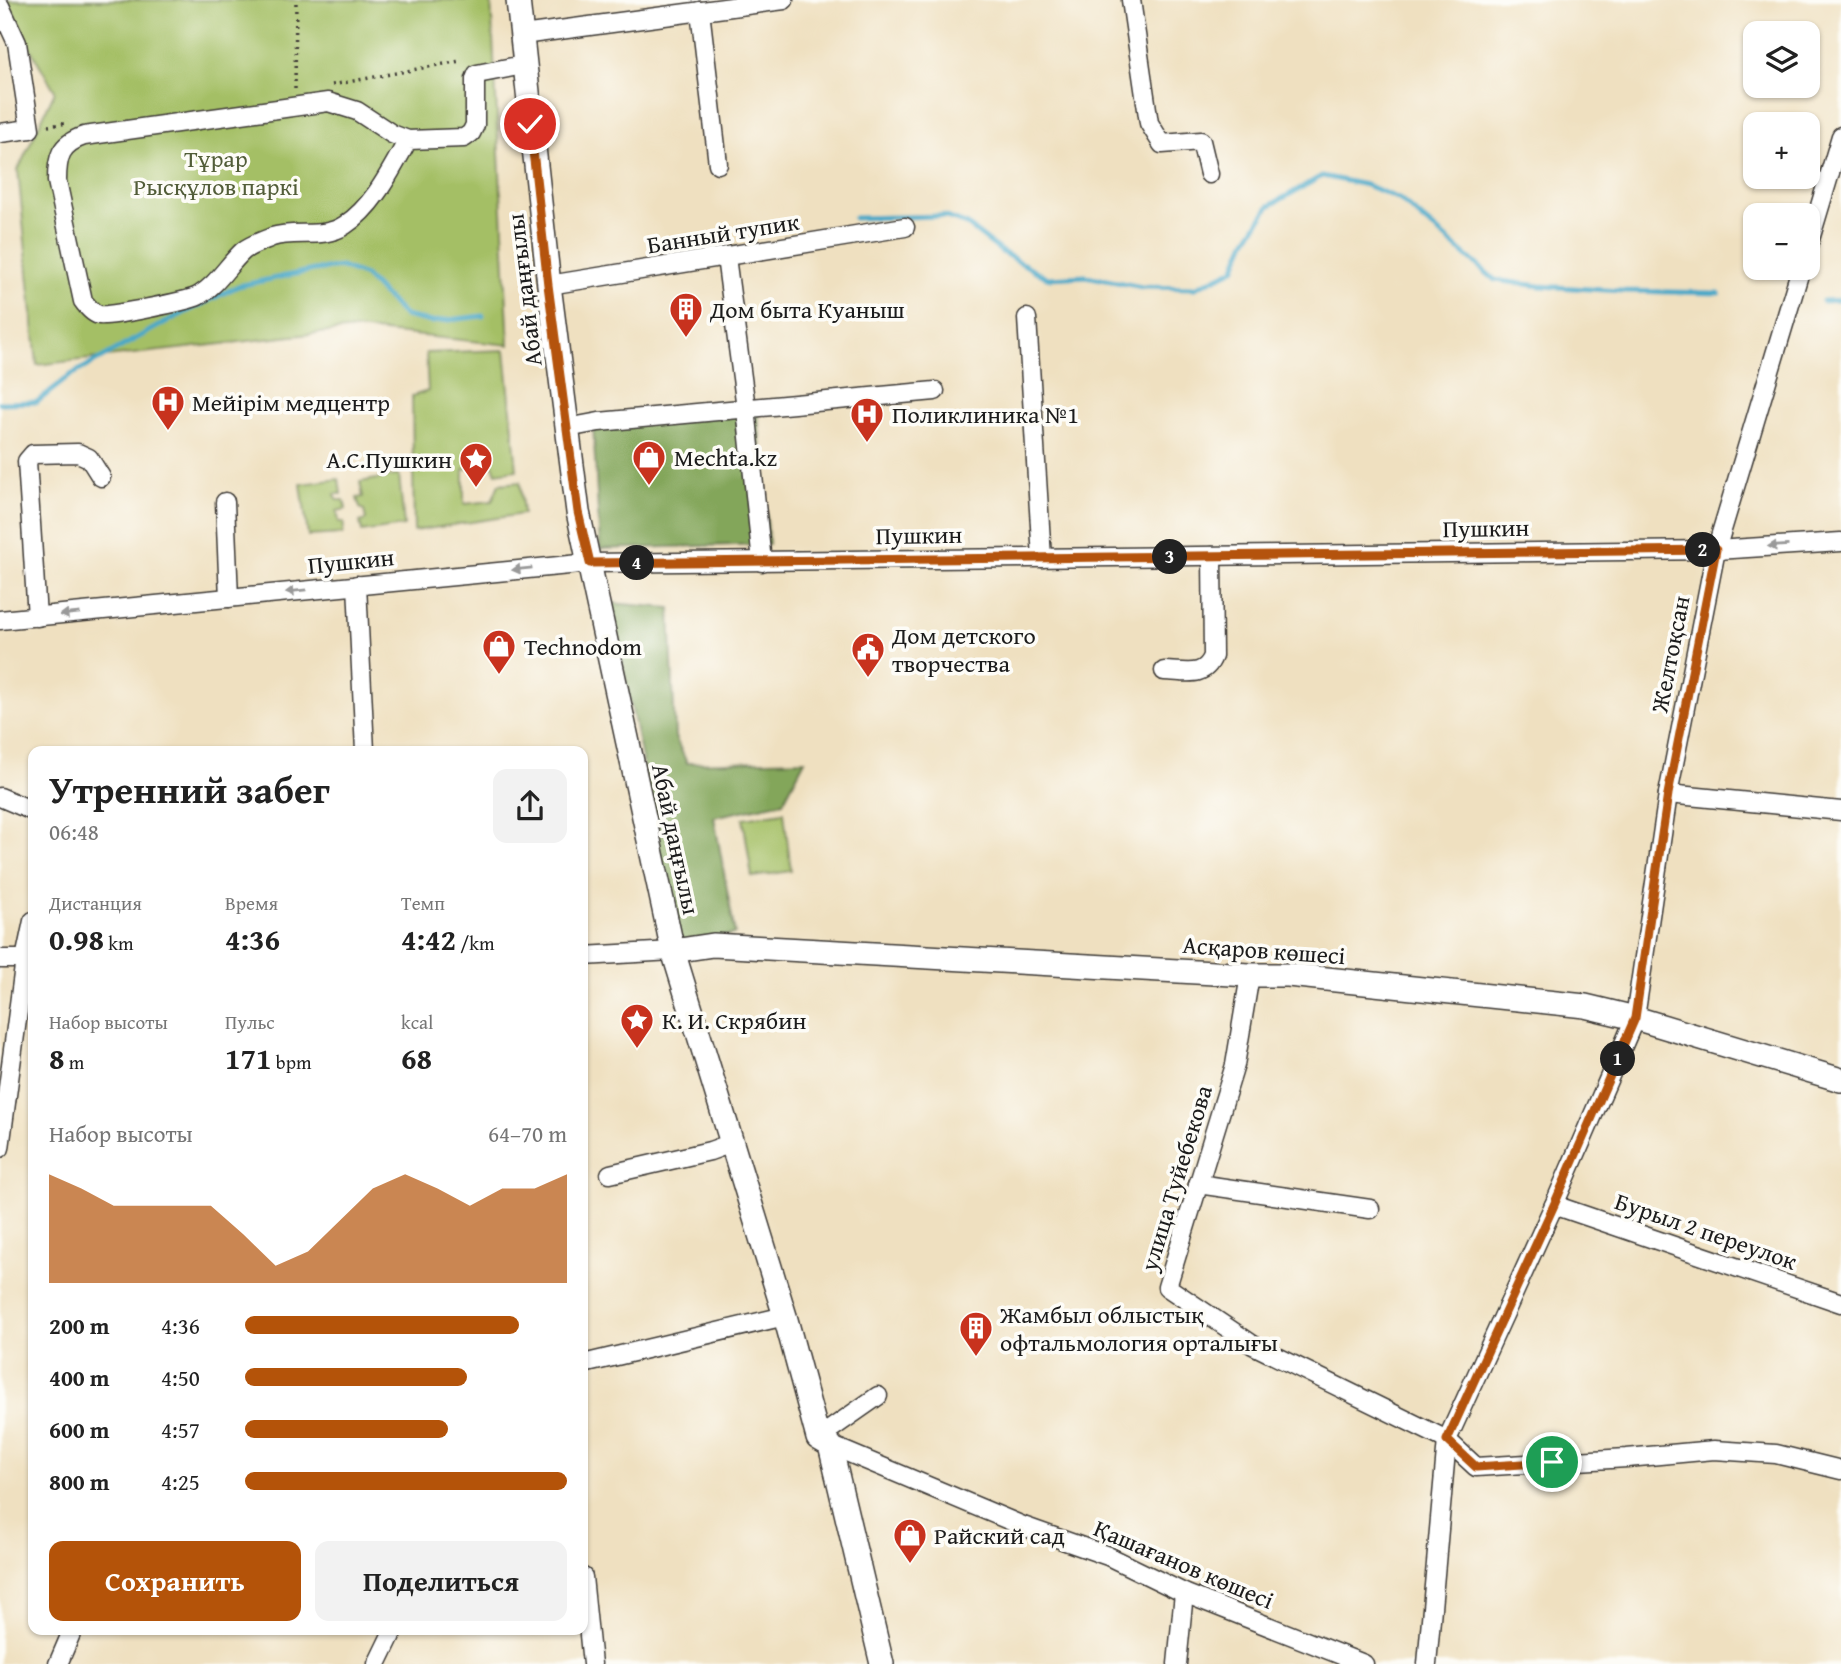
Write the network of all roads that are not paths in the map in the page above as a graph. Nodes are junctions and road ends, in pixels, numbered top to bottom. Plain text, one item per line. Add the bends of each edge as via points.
1 (518, 0) edge
2 (784, 0) edge
3 (1131, 0) edge
4 (0, 6) edge
5 (699, 11) junction
6 (522, 35) junction
7 (523, 65) junction
8 (0, 133) edge
9 (408, 140) junction
10 (1839, 146) edge
11 (718, 164) dead end
12 (1209, 174) dead end
13 (1820, 207) edge
14 (905, 227) dead end
15 (726, 257) junction
16 (1797, 280) edge
17 (548, 285) junction
18 (1027, 318) dead end
19 (935, 391) dead end
20 (746, 408) junction
21 (567, 428) junction
22 (101, 477) dead end
23 (225, 502) dead end
24 (1841, 542) edge
25 (1716, 550) junction
26 (1212, 556) junction
27 (1042, 558) junction
28 (762, 562) junction
29 (590, 563) junction
30 (357, 585) junction
31 (229, 598) junction
32 (37, 617) junction
33 (0, 620) edge
34 (1164, 671) dead end
35 (365, 746) edge
36 (1668, 794) junction
37 (0, 797) edge
38 (28, 809) edge
39 (1841, 811) edge
40 (673, 951) junction
41 (588, 956) edge
42 (0, 959) edge
43 (28, 959) edge
44 (28, 966) edge
45 (1250, 975) junction
46 (1635, 1018) junction
47 (1841, 1080) edge
48 (732, 1143) junction
49 (0, 1148) edge
50 (610, 1174) dead end
51 (1198, 1185) junction
52 (1554, 1205) junction
53 (1370, 1209) dead end
54 (1841, 1303) edge
55 (785, 1316) junction
56 (588, 1363) edge
57 (878, 1396) dead end
58 (1447, 1440) junction
59 (824, 1441) junction
60 (1841, 1470) edge
61 (1184, 1593) junction
62 (588, 1625) edge
63 (70, 1635) edge
64 (391, 1635) edge
65 (58, 1664) edge
66 (377, 1664) edge
67 (592, 1664) edge
68 (881, 1664) edge
69 (1177, 1664) edge
70 (1364, 1664) edge
71 (1427, 1664) edge

1 - 6 main road, Абай даңғылы
2 - 5 street
3 - 12 street via 1149,123 1162,144 1201,141
4 - 8 street via 17,43 30,129
5 - 6 street
5 - 11 street
6 - 7 main road, Абай даңғылы
7 - 9 street via 477,74 475,125 464,138
7 - 17 main road, Абай даңғылы
9 - 9 street via 357,111 328,102 70,141 57,160 57,180 83,301 100,315 197,297 244,250 275,236 343,227 384,181
10 - 13 street
14 - 15 street, Банный тупик
15 - 17 street, Банный тупик
15 - 20 street
16 - 25 street, Желтоқсан
17 - 21 main road, Абай даңғылы
18 - 27 street
19 - 20 street
20 - 21 street
20 - 28 street
21 - 29 main road, Абай даңғылы
22 - 32 street via 89,458 78,453 33,454 27,461
23 - 31 street
24 -> 25 street, Пушкин
25 - 26 street, Пушкин
25 - 36 street, Желтоқсан
26 - 27 street, Пушкин
26 - 34 street via 1213,656 1209,666 1202,671
27 - 28 street, Пушкин
28 - 29 street, Пушкин
29 -> 30 street, Пушкин
29 - 40 main road, Абай даңғылы
30 -> 31 street, Пушкин
30 - 35 street
31 -> 32 street, Пушкин
32 - 33 street, Пушкин
36 - 39 street
36 - 46 street, Желтоқсан
37 - 38 street
40 - 41 street
40 - 45 main road, Асқаров көшесі via 713,945
40 - 48 main road, Абай даңғылы
42 - 43 street
44 - 49 street
45 - 46 main road, Асқаров көшесі via 1288,975 1585,1006
45 - 51 street, улица Туйебекова via 1235,1065
46 - 47 main road, Асқаров көшесі
46 - 52 street
48 - 50 street
48 - 55 main road, Абай даңғылы
51 - 53 street
51 - 58 street, улица Туйебекова via 1167,1287 1253,1345
52 - 54 street, Бурыл 2 переулок
52 - 58 street
55 - 56 street
55 - 59 main road, Абай даңғылы
57 - 59 street
58 - 60 street via 1476,1467 1714,1450 1776,1454
58 - 71 street
59 - 61 street, Қашағанов көшесі via 1023,1526 1108,1556
59 - 68 main road, Абай даңғылы
61 - 69 street
61 - 70 street, Қашағанов көшесі
62 - 67 street
63 - 65 street
64 - 66 street

